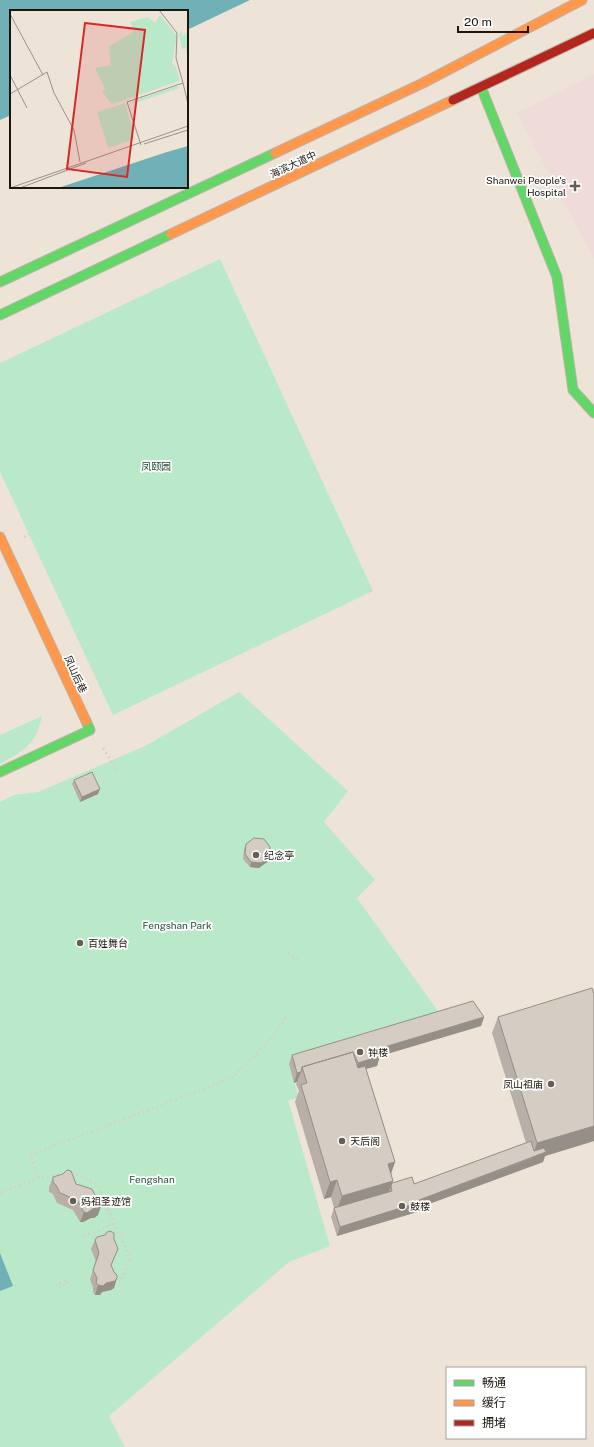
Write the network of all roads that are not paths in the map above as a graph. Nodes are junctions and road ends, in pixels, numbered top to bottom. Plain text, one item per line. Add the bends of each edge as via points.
1 (582, 0) edge
2 (594, 33) edge
3 (481, 88) junction
4 (0, 282) edge
5 (0, 315) edge
6 (594, 414) edge
7 (0, 537) edge
8 (0, 772) edge

1 - 4 main road, 海滨大道中 via 423,83
2 - 3 main road, 海滨大道中
3 - 5 main road, 海滨大道中
3 - 6 main road via 557,277 573,390
7 - 8 main road, 凤山后巷 via 90,730

